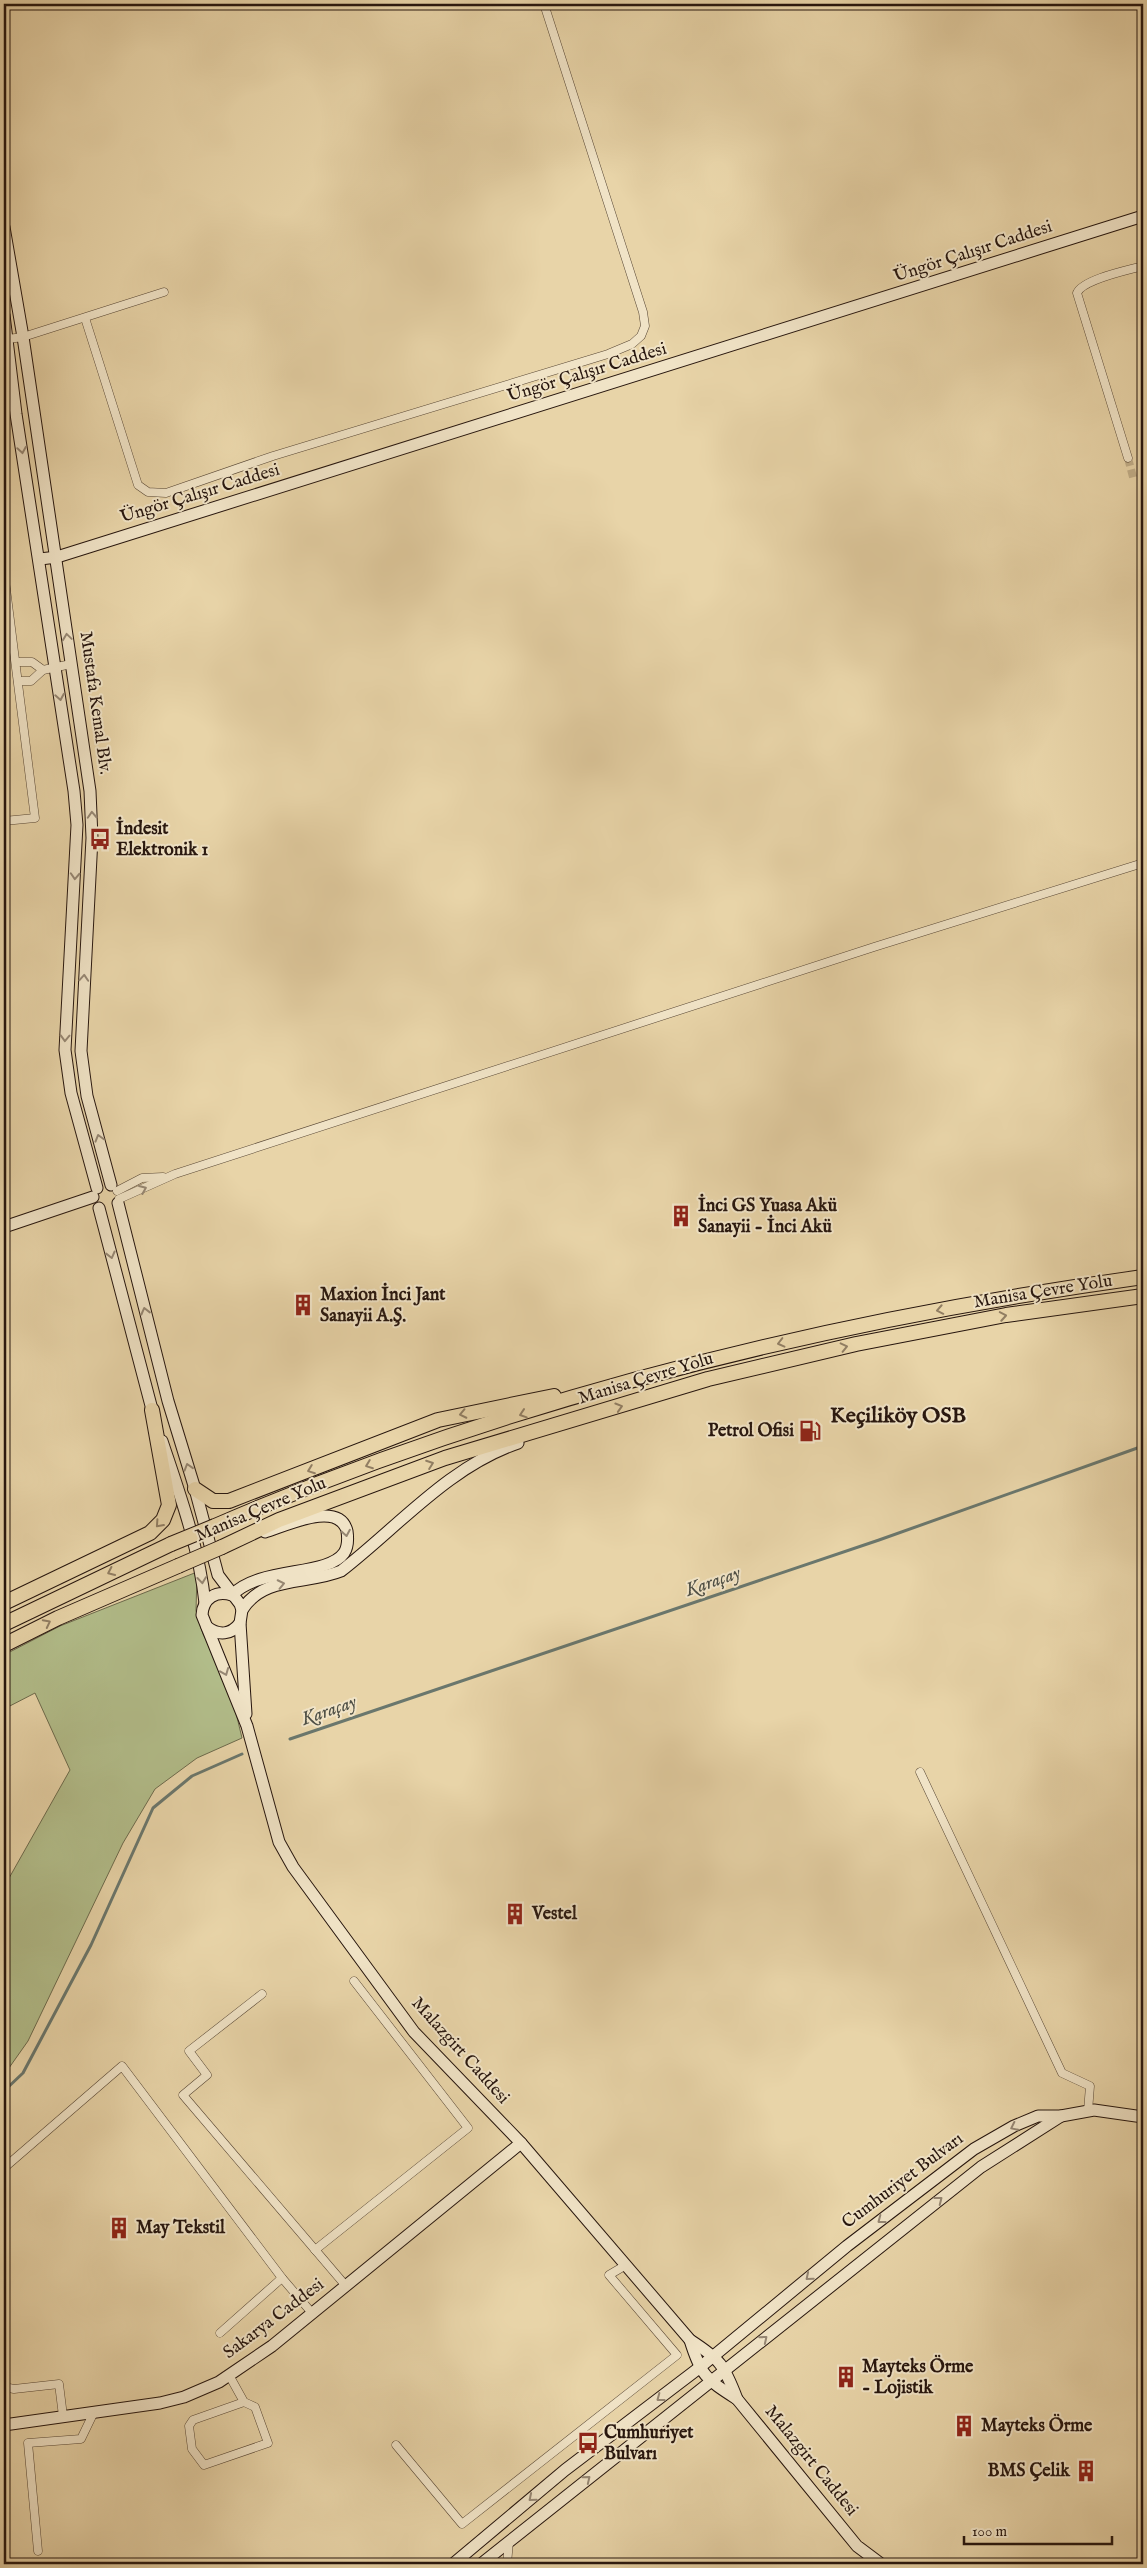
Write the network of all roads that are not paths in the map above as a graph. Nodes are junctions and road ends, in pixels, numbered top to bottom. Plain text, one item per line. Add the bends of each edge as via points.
1 (544, 4) edge
2 (1143, 216) edge
3 (4, 227) edge
4 (1143, 266) edge
5 (164, 292) dead end
6 (4, 315) edge
7 (85, 318) junction
8 (23, 337) junction
9 (8, 339) junction
10 (1128, 458) tunnel mouth
11 (57, 557) junction
12 (40, 559) junction
13 (4, 573) edge
14 (16, 662) junction
15 (71, 664) junction
16 (49, 668) junction
17 (18, 681) junction
18 (4, 821) edge
19 (1143, 863) edge
20 (116, 1194) junction
21 (96, 1199) junction
22 (4, 1227) edge
23 (1143, 1277) edge
24 (1143, 1296) edge
25 (597, 1390) junction
26 (152, 1410) junction
27 (597, 1414) junction
28 (195, 1489) junction
29 (242, 1538) junction
30 (232, 1595) junction
31 (4, 1603) edge
32 (204, 1603) junction
33 (242, 1610) junction
34 (240, 1623) junction
35 (4, 1624) edge
36 (207, 1627) junction
37 (4, 1645) edge
38 (247, 1726) junction
39 (920, 1772) dead end
40 (354, 1982) dead end
41 (262, 1994) dead end
42 (1088, 2111) junction
43 (1061, 2116) junction
44 (1143, 2118) edge
45 (521, 2143) junction
46 (4, 2168) edge
47 (847, 2246) junction
48 (316, 2250) junction
49 (860, 2262) junction
50 (626, 2265) junction
51 (282, 2278) junction
52 (346, 2286) junction
53 (312, 2313) junction
54 (220, 2333) dead end
55 (690, 2340) junction
56 (714, 2356) junction
57 (699, 2368) junction
58 (726, 2370) junction
59 (229, 2375) junction
60 (710, 2381) junction
61 (4, 2387) edge
62 (737, 2399) junction
63 (244, 2402) junction
64 (94, 2412) junction
65 (63, 2416) junction
66 (4, 2424) edge
67 (396, 2445) dead end
68 (508, 2541) junction
69 (857, 2546) junction
70 (38, 2551) dead end
71 (452, 2564) edge
72 (481, 2564) edge
73 (507, 2564) edge
74 (865, 2564) edge
75 (881, 2564) edge

1 - 7 street via 643,312 645,326 641,336 632,344 482,394 273,456 166,493 148,492 138,484
2 - 11 street, Üngör Çalışır Caddesi
3 - 8 street, Mustafa Kemal Blv.
4 - 10 street via 1088,283 1077,293
5 - 7 street
6 - 9 street, Mustafa Kemal Blv.
7 - 8 street
8 - 9 street
8 - 11 street, Mustafa Kemal Blv.
9 -> 12 street, Mustafa Kemal Blv. via 16,414
11 - 12 street, Üngör Çalışır Caddesi
15 -> 11 street, Mustafa Kemal Blv.
12 - 16 street, Mustafa Kemal Blv.
13 - 14 street
14 - 16 street via 32,662
14 - 17 street
15 - 16 street
20 -> 15 street, Mustafa Kemal Blv. via 87,1096 81,1051 92,817
16 - 17 street via 31,680
16 -> 21 street, Mustafa Kemal Blv. via 74,791 77,825 65,1050 71,1093
17 - 18 street via 35,818
19 - 20 street via 874,947 165,1178 146,1188
20 - 21 street via 112,1208
20 - 21 street via 103,1184
28 -> 20 street, Mustafa Kemal Blv. via 168,1401
21 - 22 street
21 -> 26 street, Mustafa Kemal Blv.
23 -> 25 highway, Manisa Çevre Yolu via 1002,1297 807,1337
27 -> 24 highway, Manisa Çevre Yolu via 708,1379 856,1344 1006,1316
25 -> 28 highway via 541,1398 438,1420 230,1501 213,1501
25 -> 35 highway, Manisa Çevre Yolu, bridge via 404,1452 215,1526
26 -> 31 highway via 169,1505 164,1520 150,1533
26 -> 32 street, Mustafa Kemal Blv. via 187,1516 201,1572
29 -> 27 highway, Manisa Çevre Yolu via 279,1520 445,1458
33 -> 27 street via 260,1591 276,1584 327,1577 342,1571 450,1479 480,1459
28 - 30 street, Mustafa Kemal Blv. via 218,1575
29 -> 30 street via 317,1516 331,1515 342,1520 348,1540 345,1552 338,1560 268,1576 243,1586
37 -> 29 highway, Manisa Çevre Yolu, bridge
30 - 32 street via 220,1593
30 - 33 street
32 - 36 street via 202,1615
33 - 34 street
34 - 36 street via 225,1633
34 - 38 street
36 -> 38 street
38 - 45 street, Malazgirt Caddesi via 278,1842 293,1867 414,2032
39 - 42 street via 1062,2073 1090,2086
40 - 48 street via 468,2128
41 - 48 street via 189,2051 207,2075 183,2095
42 - 43 street, Cumhuriyet Bulvarı
42 - 44 street, Cumhuriyet Bulvarı via 1110,2111
43 -> 47 street, Cumhuriyet Bulvarı via 1038,2116 974,2149
49 -> 43 street, Cumhuriyet Bulvarı via 981,2167
45 - 50 street, Malazgirt Caddesi
45 - 52 street, Sakarya Caddesi
46 - 51 street via 122,2066
47 - 49 street
47 -> 56 street, Cumhuriyet Bulvarı
48 - 52 street
58 -> 49 street, Cumhuriyet Bulvarı
50 - 55 street, Malazgirt Caddesi
50 - 67 street via 609,2275 677,2355 462,2524
51 - 53 street
51 - 54 street
52 - 53 street, Sakarya Caddesi
53 - 59 street, Sakarya Caddesi
55 - 56 street
55 - 57 street
56 - 57 street, Cumhuriyet Bulvarı
56 - 58 street
57 - 60 street
57 -> 71 street, Cumhuriyet Bulvarı via 565,2470
58 - 60 street, Cumhuriyet Bulvarı
58 - 62 street
59 - 63 street
59 - 64 street, Sakarya Caddesi via 184,2397
60 - 62 street
68 -> 60 street, Cumhuriyet Bulvarı
61 - 65 street via 14,2389 59,2384
62 - 69 street, Malazgirt Caddesi
63 - 63 street via 255,2407 268,2443 204,2465 192,2449 188,2426 193,2420
64 - 65 street, Sakarya Caddesi
64 - 70 street via 82,2439 28,2443
65 - 66 street, Sakarya Caddesi
68 - 72 street, Cumhuriyet Bulvarı
68 - 73 street
69 - 74 street
69 - 75 street

